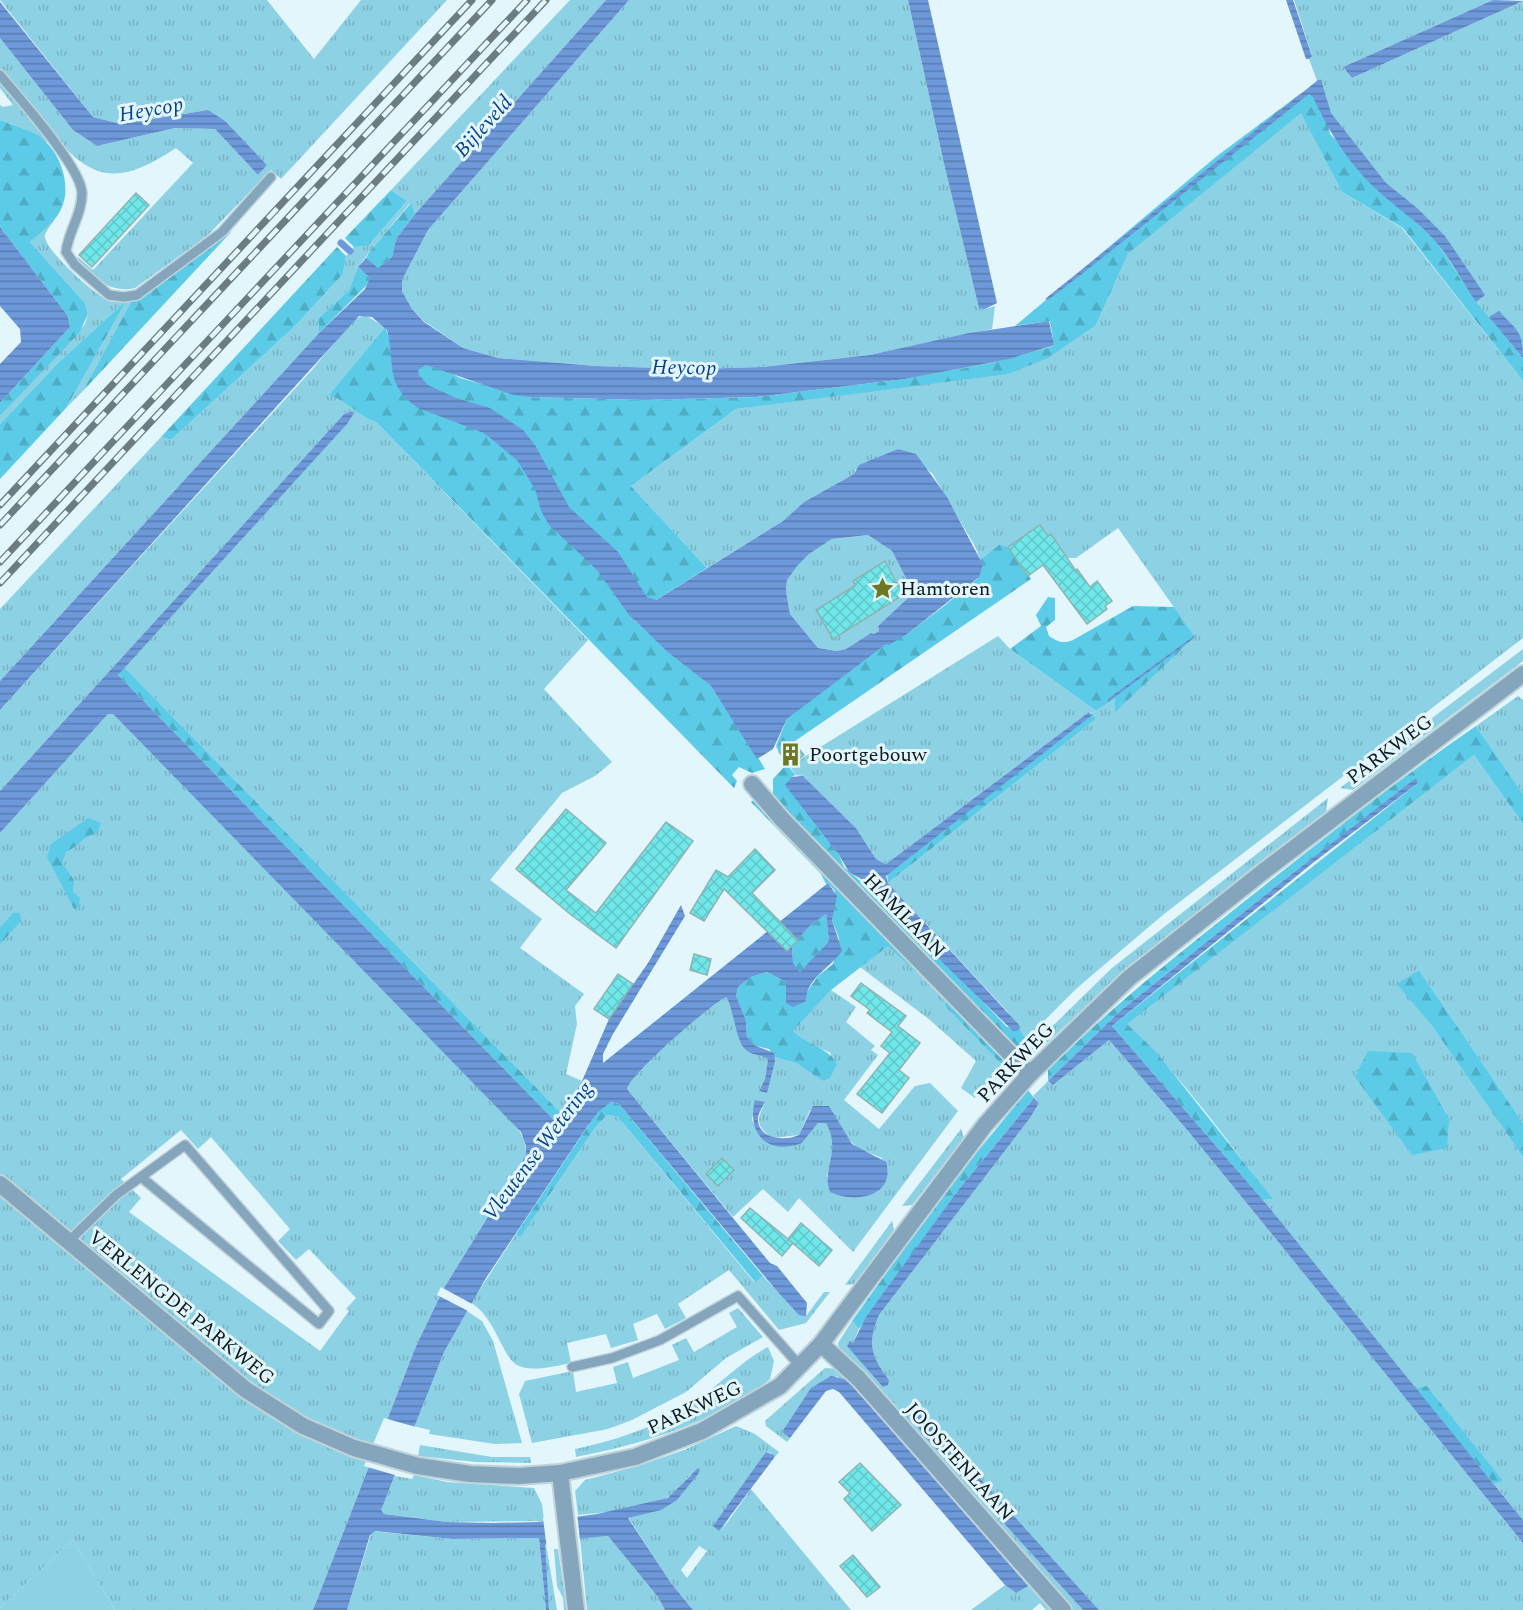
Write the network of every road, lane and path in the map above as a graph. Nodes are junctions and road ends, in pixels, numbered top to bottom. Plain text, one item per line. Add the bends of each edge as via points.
1 (0, 75) edge
2 (271, 177) dead end
3 (1523, 674) edge
4 (752, 784) dead end
5 (1030, 1074) junction
6 (141, 1177) junction
7 (0, 1185) edge
8 (69, 1241) junction
9 (821, 1344) junction
10 (800, 1366) junction
11 (572, 1368) dead end
12 (560, 1473) junction
13 (576, 1610) edge
14 (1063, 1610) edge

1 - 2 lane via 74,169 82,192 66,252 109,295 137,295 159,280 222,232
3 - 5 street, PARKWEG via 1129,978
4 - 5 street, HAMLAAN
5 - 9 street, PARKWEG via 985,1125
6 - 6 lane via 185,1145 329,1311 319,1323
6 - 8 lane
7 - 8 street, VERLENGDE PARKWEG
8 - 12 street, VERLENGDE PARKWEG via 246,1390 303,1426 354,1448 418,1466 470,1474
9 - 10 street, PARKWEG
9 - 14 street, JOOSTENLAAN via 859,1379
10 - 11 lane via 738,1296 660,1340
10 - 12 street, PARKWEG via 780,1386 702,1431 635,1457
12 - 13 street

